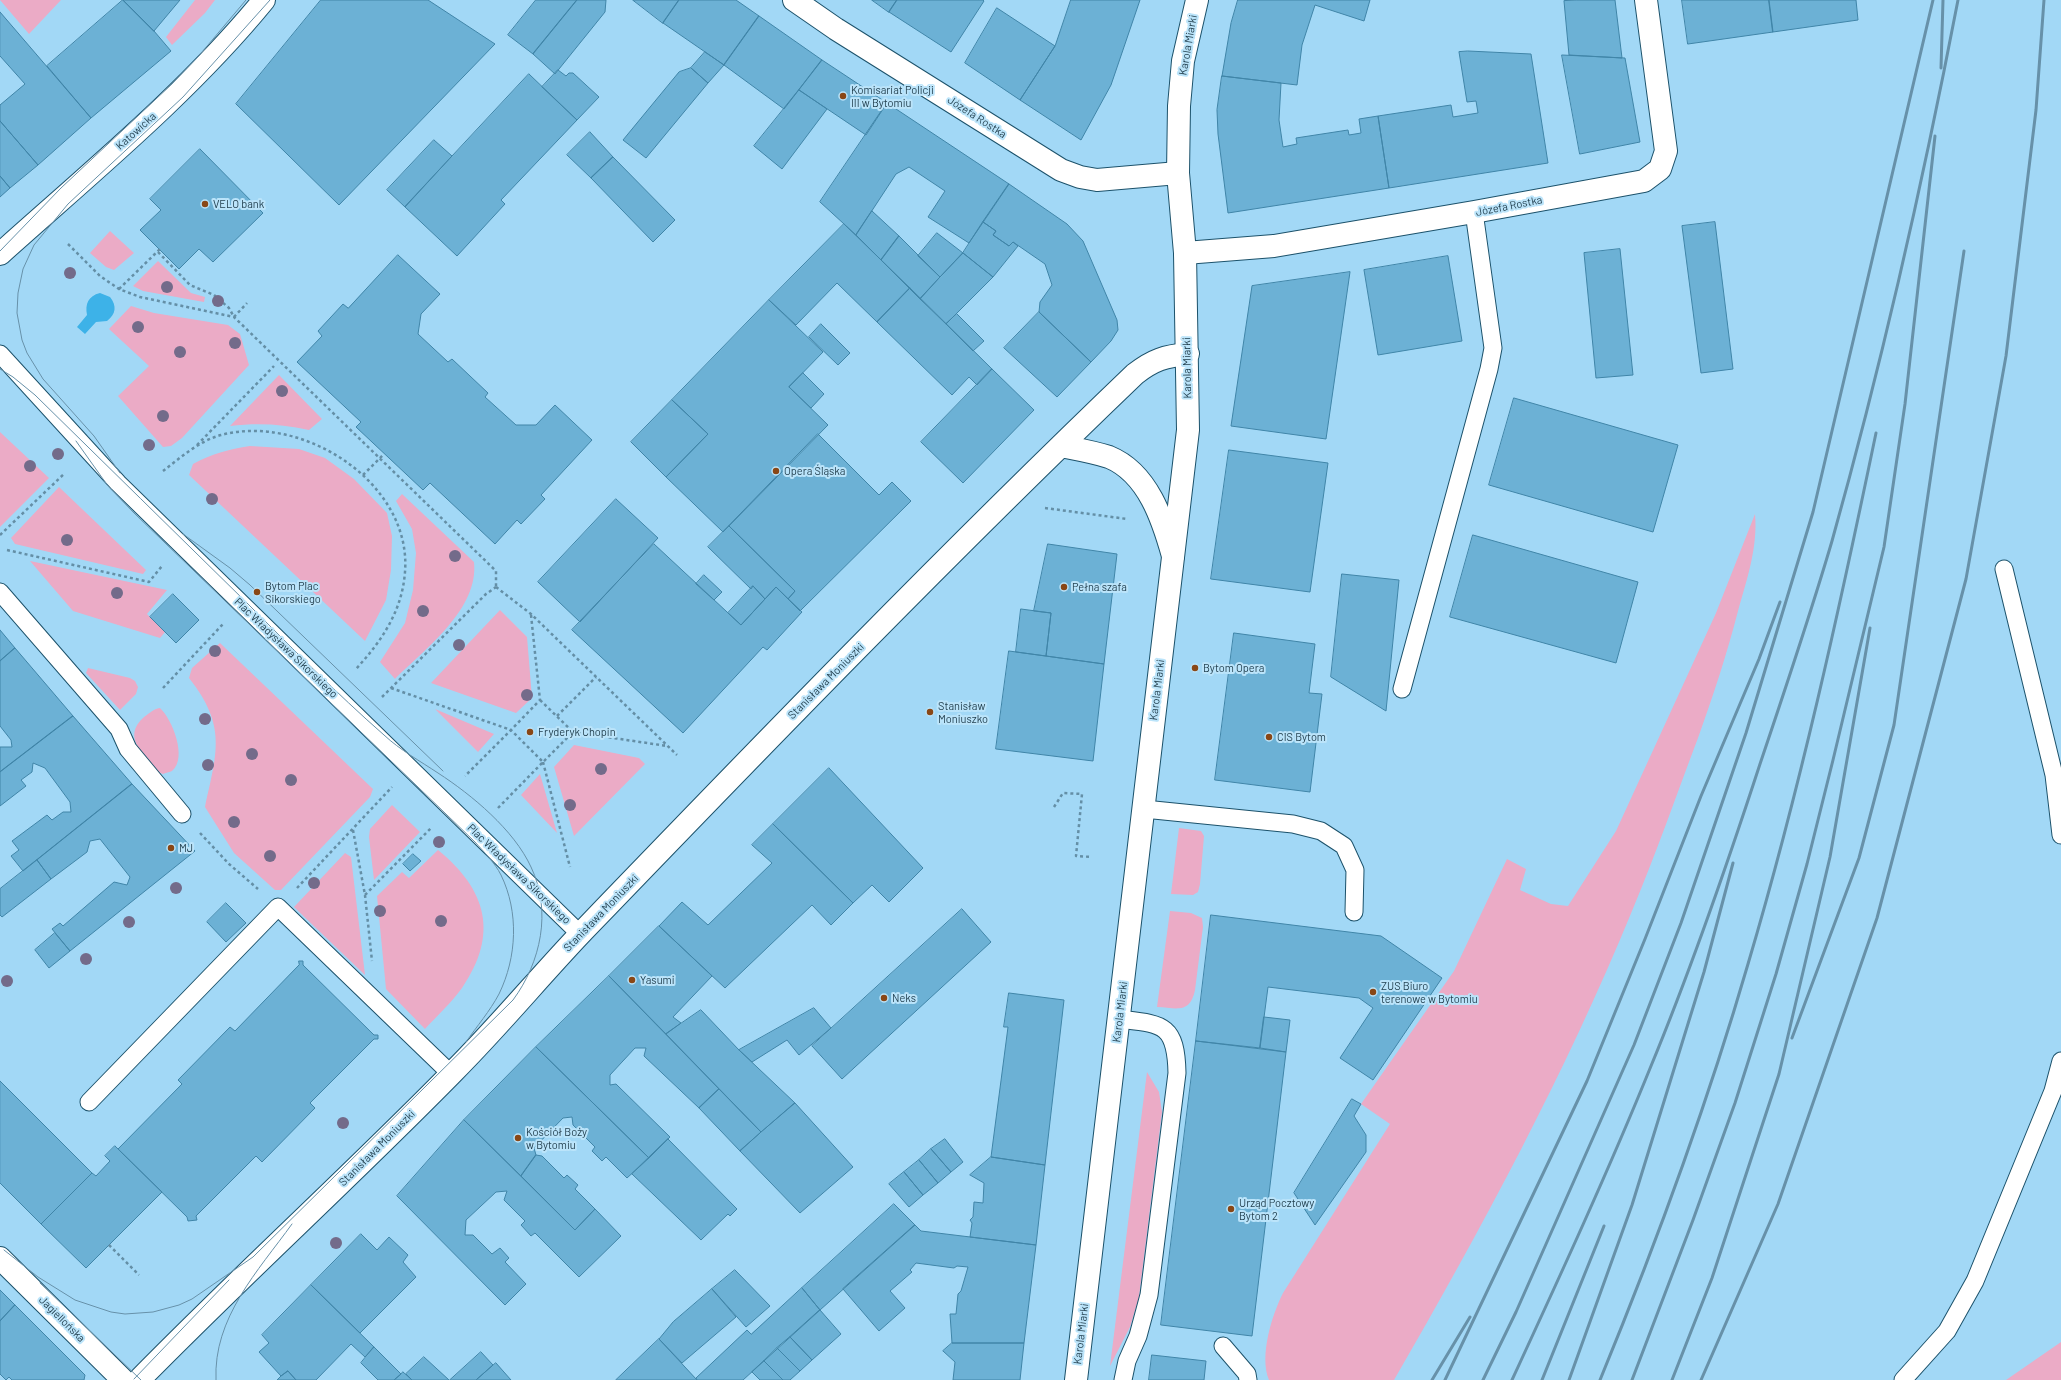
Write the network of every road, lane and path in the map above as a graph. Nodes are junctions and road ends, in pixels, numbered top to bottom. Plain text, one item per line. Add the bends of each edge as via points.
1 (264, 0) edge
2 (794, 0) edge
3 (1196, 0) edge
4 (1646, 0) edge
5 (1178, 173) junction
6 (1474, 212) junction
7 (68, 244) dead end
8 (1185, 253) junction
9 (0, 254) edge
10 (119, 289) junction
11 (247, 303) dead end
12 (234, 317) junction
13 (0, 354) edge
14 (1188, 354) junction
15 (274, 366) dead end
16 (1061, 446) junction
17 (195, 447) junction
18 (384, 454) dead end
19 (380, 458) junction
20 (163, 472) dead end
21 (65, 473) dead end
22 (363, 475) junction
23 (1045, 508) dead end
24 (1127, 519) dead end
25 (0, 535) edge
26 (7, 550) dead end
27 (1173, 558) junction
28 (162, 566) dead end
29 (2004, 569) dead end
30 (496, 587) junction
31 (0, 592) edge
32 (531, 614) junction
33 (223, 624) dead end
34 (355, 670) dead end
35 (596, 677) junction
36 (163, 688) dead end
37 (391, 688) junction
38 (1402, 689) dead end
39 (382, 697) dead end
40 (540, 700) junction
41 (557, 716) junction
42 (511, 730) junction
43 (573, 732) junction
44 (667, 746) junction
45 (677, 755) dead end
46 (543, 762) junction
47 (465, 776) dead end
48 (393, 787) dead end
49 (1054, 807) dead end
50 (498, 808) dead end
51 (1144, 809) junction
52 (182, 814) joint
53 (434, 826) dead end
54 (353, 830) junction
55 (2061, 835) edge
56 (1092, 857) dead end
57 (570, 867) dead end
58 (366, 895) junction
59 (278, 906) junction
60 (1354, 912) dead end
61 (580, 934) junction
62 (367, 992) junction
63 (1119, 1019) junction
64 (2061, 1062) edge
65 (451, 1074) junction
66 (89, 1102) dead end
67 (110, 1245) dead end
68 (0, 1258) edge
69 (139, 1275) dead end
70 (1223, 1346) dead end
71 (123, 1380) edge
72 (139, 1380) edge
73 (1076, 1380) edge
74 (1123, 1380) edge
75 (1248, 1380) edge
76 (1903, 1380) edge

1 - 9 street, Katowicka via 242,28 178,93
2 - 5 street, Józefa Rostka via 1060,170 1097,180
3 - 5 street, Karola Miarki via 1183,62 1179,106
4 - 6 street, Józefa Rostka via 1666,151 1660,169 1644,181
5 - 8 street, Karola Miarki
6 - 8 street, Józefa Rostka via 1274,246
6 - 38 lane via 1493,348
7 - 10 path via 100,276
8 - 14 street, Karola Miarki
10 - 12 path via 140,297
10 - 12 path via 159,250 190,285 214,295 229,308
11 - 12 path
12 - 19 path
13 - 61 lane, Plac Władysława Sikorskiego via 124,488
14 - 16 street, Stanisława Moniuszki via 1166,356 1146,365
14 - 27 street, Karola Miarki via 1188,430
15 - 17 path
16 - 27 street via 1108,457 1123,465 1144,487 1164,522
16 - 61 street, Stanisława Moniuszki via 803,704
17 - 20 path
17 - 22 path via 221,435 244,432 285,434 325,448 347,461
18 - 19 path
19 - 22 path
19 - 30 path via 496,571
21 - 25 path
22 - 34 path via 388,506 398,524 405,555 405,573 390,626
23 - 24 path
26 - 28 path via 149,582
27 - 51 street, Karola Miarki
29 - 55 lane via 2054,775
30 - 32 path
30 - 37 path
31 - 52 lane via 119,729 128,749
32 - 35 path
32 - 40 path
33 - 36 path
35 - 41 path
35 - 44 path
37 - 39 path
37 - 42 path
40 - 41 path
40 - 42 path
41 - 43 path
42 - 46 path
42 - 47 path
43 - 44 path
43 - 46 path
44 - 45 path
46 - 50 path
46 - 57 path
48 - 54 path
49 - 56 path via 1063,793 1082,794 1076,856
51 - 60 lane via 1293,824 1321,831 1344,846 1355,870
51 - 63 street, Karola Miarki
52 - 59 path via 229,864
53 - 58 path
54 - 58 path
54 - 59 path
58 - 62 path via 374,984
59 - 62 lane
59 - 66 lane
61 - 65 street, Stanisława Moniuszki via 524,998
62 - 65 lane
63 - 73 street, Karola Miarki
63 - 74 lane via 1158,1024 1165,1029 1173,1042 1177,1067 1149,1295
64 - 76 lane via 2053,1091 1976,1282 1948,1331
65 - 72 street, Stanisława Moniuszki
67 - 69 path
68 - 71 street, Jagiellońska
70 - 75 lane

